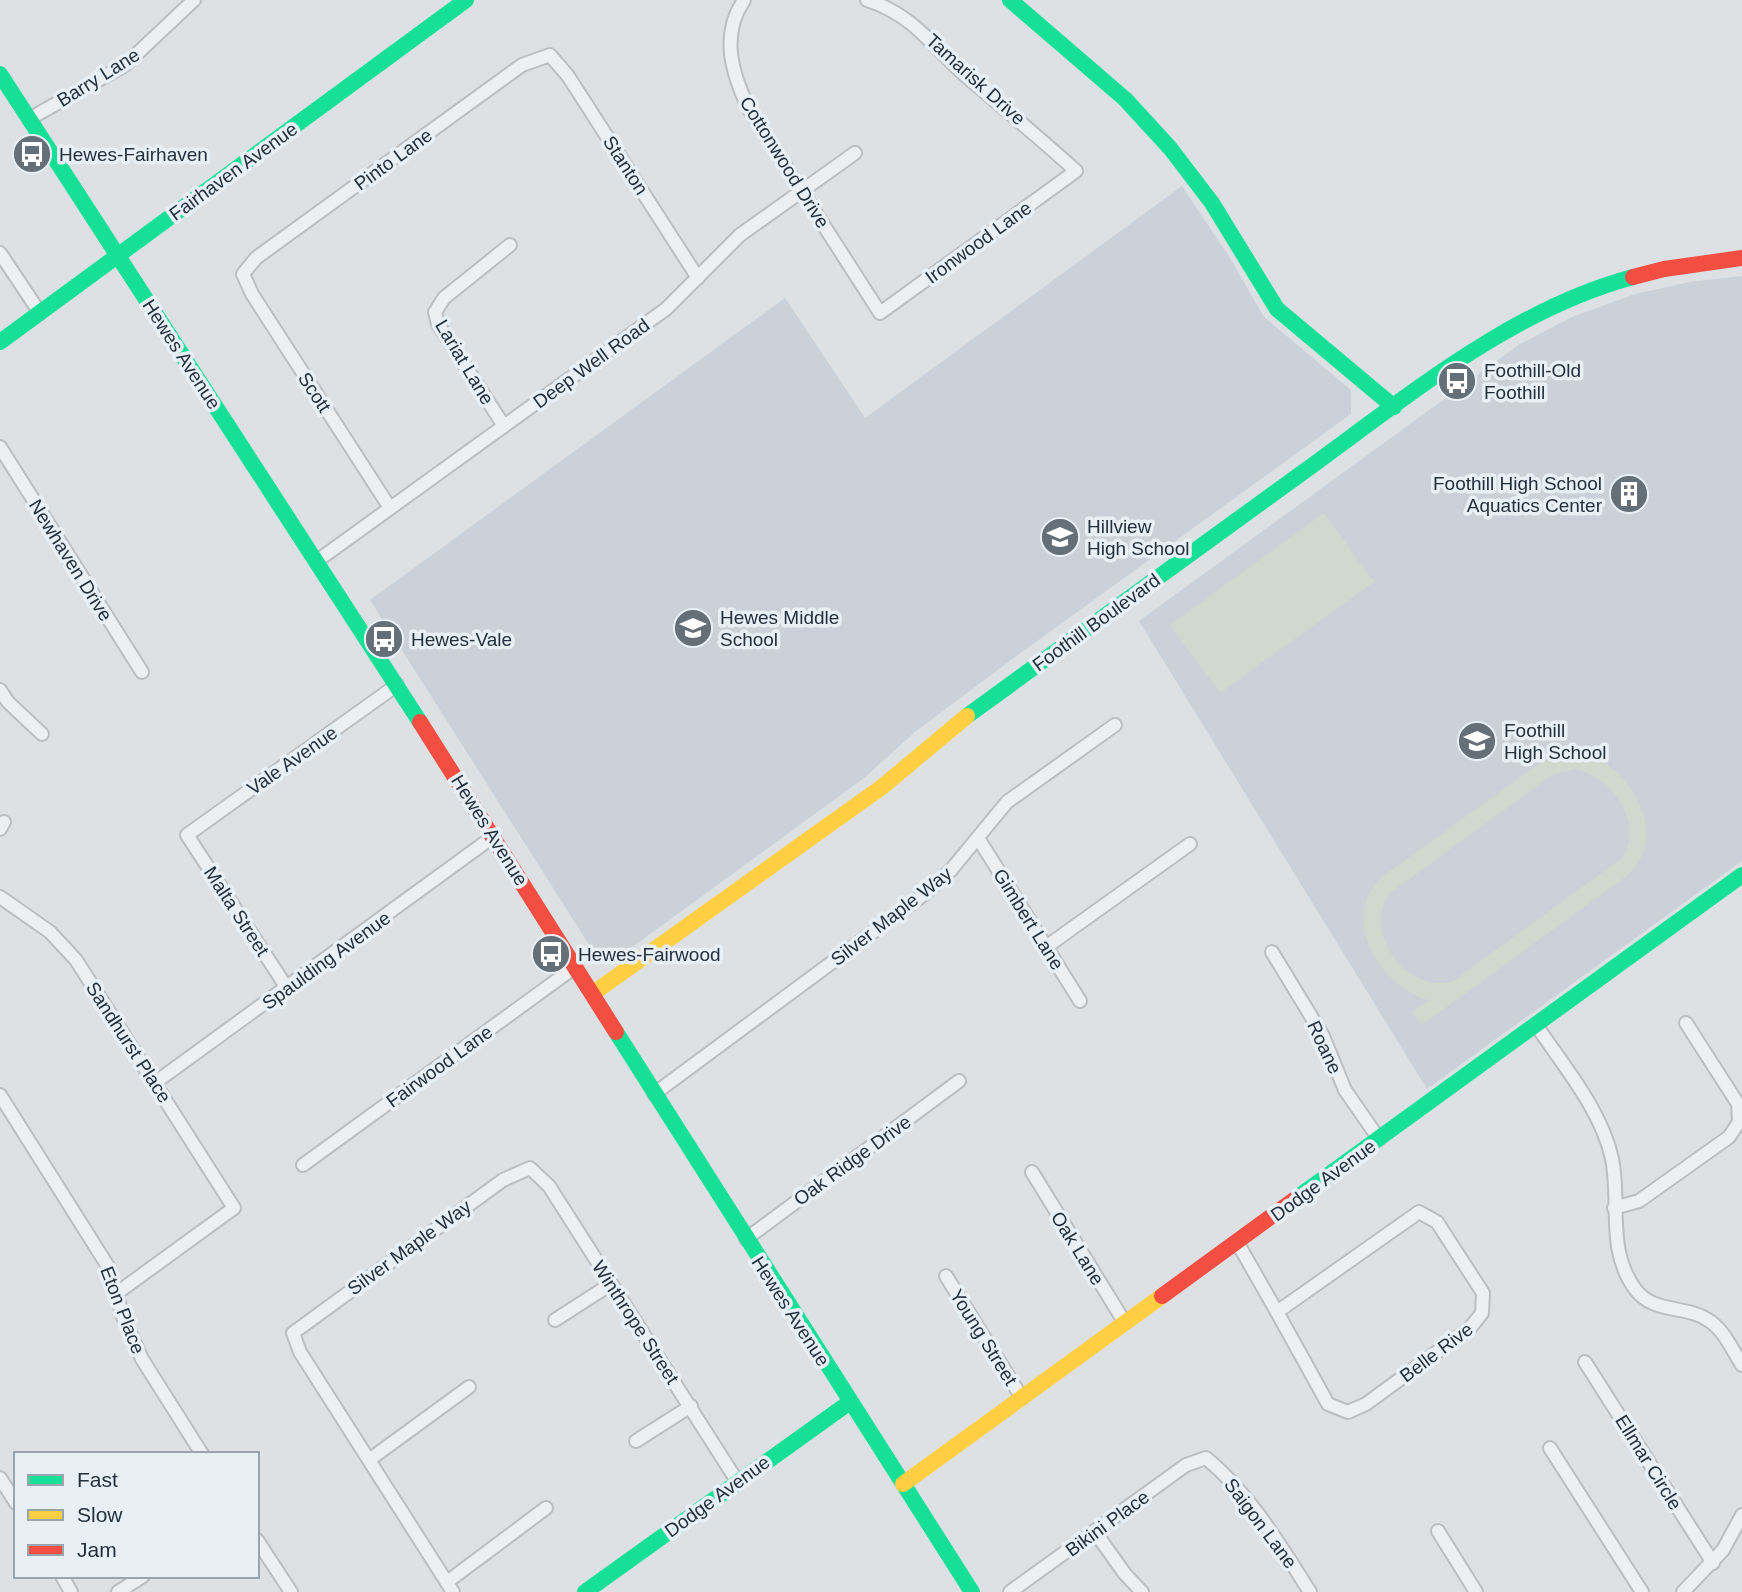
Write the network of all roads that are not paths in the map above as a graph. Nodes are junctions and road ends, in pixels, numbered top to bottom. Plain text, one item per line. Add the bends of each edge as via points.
1 (194, 0) edge
2 (466, 0) edge
3 (744, 0) edge
4 (867, 0) edge
5 (1010, 0) edge
6 (550, 55) joint
7 (0, 74) edge
8 (29, 119) junction
9 (855, 153) dead end
10 (1076, 172) joint
11 (802, 192) junction
12 (510, 245) dead end
13 (0, 253) edge
14 (117, 257) junction
15 (1742, 258) edge
16 (243, 274) joint
17 (698, 278) junction
18 (40, 313) junction
19 (880, 313) joint
20 (0, 342) edge
21 (1394, 407) junction
22 (504, 426) junction
23 (0, 447) edge
24 (390, 508) junction
25 (317, 561) junction
26 (142, 672) dead end
27 (397, 685) junction
28 (0, 690) edge
29 (1115, 724) dead end
30 (42, 734) dead end
31 (187, 835) joint
32 (494, 836) junction
33 (978, 838) junction
34 (1190, 844) dead end
35 (1742, 875) edge
36 (0, 897) edge
37 (1046, 947) junction
38 (1272, 952) dead end
39 (575, 967) junction
40 (287, 988) junction
41 (592, 994) junction
42 (1080, 1001) dead end
43 (1686, 1023) dead end
44 (1536, 1025) junction
45 (959, 1081) dead end
46 (156, 1082) junction
47 (654, 1094) junction
48 (0, 1096) edge
49 (1380, 1139) junction
50 (303, 1165) dead end
51 (530, 1168) joint
52 (1032, 1172) dead end
53 (1614, 1208) junction
54 (746, 1239) junction
55 (1237, 1242) junction
56 (946, 1276) dead end
57 (611, 1283) junction
58 (117, 1293) junction
59 (1277, 1312) junction
60 (555, 1320) dead end
61 (1125, 1323) junction
62 (1585, 1362) dead end
63 (1742, 1366) edge
64 (469, 1387) dead end
65 (1022, 1398) junction
66 (850, 1402) junction
67 (691, 1406) junction
68 (636, 1441) dead end
69 (1550, 1448) dead end
70 (201, 1452) edge
71 (1206, 1458) joint
72 (369, 1460) junction
73 (0, 1478) edge
74 (737, 1481) junction
75 (903, 1484) junction
76 (14, 1498) edge
77 (547, 1508) dead end
78 (1742, 1515) edge
79 (1438, 1531) dead end
80 (1095, 1532) junction
81 (259, 1543) edge
82 (1713, 1563) junction
83 (140, 1578) edge
84 (450, 1587) edge
85 (118, 1592) edge
86 (291, 1592) edge
87 (586, 1592) edge
88 (972, 1592) edge
89 (1010, 1592) edge
90 (1143, 1592) edge
91 (1310, 1592) edge
92 (1476, 1592) edge
93 (1642, 1592) edge
94 (1683, 1592) edge

1 - 8 street, Barry Lane via 125,65
2 - 14 street, Fairhaven Avenue
3 - 11 street, Cottonwood Drive via 731,31 735,80
4 - 10 street, Tamarisk Drive via 901,13
5 - 21 street via 1125,99 1170,148 1212,203 1277,309
6 - 16 street, Pinto Lane via 522,65 256,258
6 - 17 street, Stanton
7 - 8 street, Hewes Avenue
8 - 14 street, Hewes Avenue
9 - 11 street, Deep Well Road
10 - 19 street, Ironwood Lane
11 - 17 street, Deep Well Road via 740,235
11 - 19 street, Cottonwood Drive
12 - 22 street, Lariat Lane via 444,298 435,312 438,324
13 - 18 street
14 - 18 street, Fairhaven Avenue
14 - 25 street, Hewes Avenue
15 - 21 street, Foothill Boulevard via 1651,272 1567,300 1498,336
16 - 24 street, Scott
17 - 22 street, Deep Well Road via 666,309
18 - 20 street, Fairhaven Avenue
21 - 41 street, Foothill Boulevard via 959,722 872,794
22 - 24 street, Deep Well Road
23 - 26 street, Newhaven Drive
24 - 25 street, Deep Well Road
25 - 27 street, Hewes Avenue
27 - 31 street, Vale Avenue
27 - 32 street, Hewes Avenue
28 - 30 street
29 - 33 street, Silver Maple Way via 1031,782 1007,802
31 - 40 street, Malta Street
32 - 39 street, Hewes Avenue
32 - 40 street, Spaulding Avenue
33 - 37 street, Gimbert Lane
33 - 47 street, Silver Maple Way via 923,895
34 - 37 street
35 - 44 street, Dodge Avenue
36 - 46 street, Sandhurst Place via 50,932 76,960
37 - 42 street, Gimbert Lane
38 - 49 street, Roane via 1323,1036 1345,1090
39 - 41 street, Hewes Avenue
39 - 50 street, Fairwood Lane
40 - 46 street, Spaulding Avenue
41 - 47 street, Hewes Avenue
43 - 53 street via 1738,1104 1739,1122 1729,1137 1639,1201
44 - 49 street, Dodge Avenue
44 - 53 street via 1606,1136
45 - 54 street, Oak Ridge Drive
46 - 58 street, Sandhurst Place via 234,1208
47 - 54 street, Hewes Avenue
48 - 58 street, Eton Place via 85,1227 109,1268
49 - 55 street, Dodge Avenue
51 - 57 street, Winthrope Street via 549,1186
51 - 72 street, Silver Maple Way via 503,1180 293,1333 300,1352
52 - 61 street, Oak Lane
53 - 63 street via 1619,1256 1635,1289 1647,1301 1711,1322
54 - 66 street, Hewes Avenue
55 - 59 street, Belle Rive
55 - 61 street, Dodge Avenue
56 - 65 street, Young Street
57 - 60 street
57 - 67 street, Winthrope Street
58 - 70 street, Eton Place via 142,1359
59 - 59 street, Belle Rive via 1328,1404 1348,1412 1366,1404 1470,1328 1482,1313 1483,1293 1437,1222 1419,1212
61 - 65 street, Dodge Avenue
62 - 82 street, Ellmar Circle
64 - 72 street
65 - 75 street, Dodge Avenue
66 - 74 street, Dodge Avenue
66 - 75 street, Hewes Avenue
67 - 68 street
67 - 74 street, Winthrope Street
69 - 93 street
71 - 80 street, Bikini Place via 1186,1465
71 - 91 street, Saigon Lane via 1266,1523
72 - 84 street
73 - 76 street
74 - 87 street, Dodge Avenue
75 - 88 street, Hewes Avenue
77 - 84 street
78 - 82 street
79 - 92 street
80 - 89 street, Bikini Place
80 - 90 street
81 - 86 street
82 - 94 street
83 - 85 street

